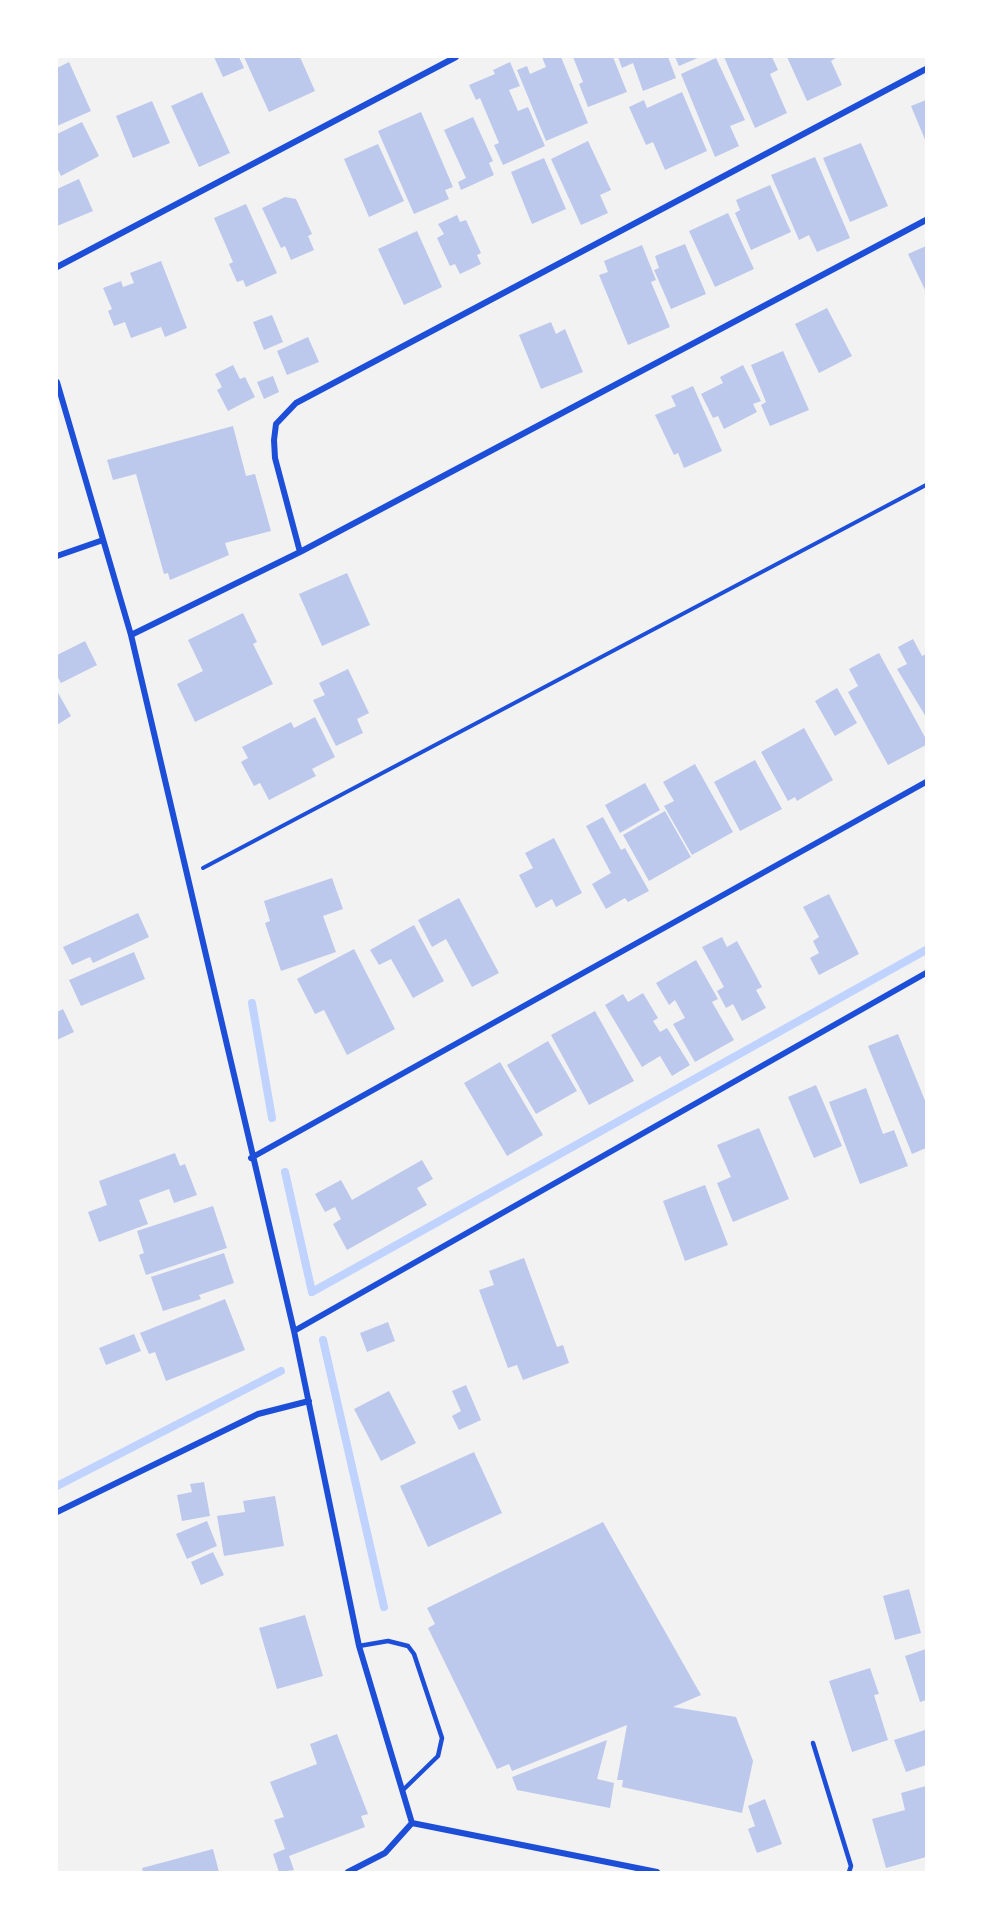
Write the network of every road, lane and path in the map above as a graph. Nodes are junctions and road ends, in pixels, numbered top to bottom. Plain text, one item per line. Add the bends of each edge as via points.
1 (456, 57) edge
2 (926, 69) edge
3 (926, 220) edge
4 (57, 267) edge
5 (57, 382) edge
6 (926, 485) edge
7 (103, 540) junction
8 (300, 552) junction
9 (57, 556) edge
10 (131, 635) junction
11 (926, 782) edge
12 (189, 876) junction
13 (926, 973) edge
14 (251, 1158) junction
15 (294, 1331) junction
16 (309, 1401) junction
17 (57, 1512) edge
18 (359, 1647) junction
19 (813, 1743) dead end
20 (403, 1790) junction
21 (412, 1823) junction
22 (348, 1872) edge
23 (657, 1872) edge
24 (849, 1872) edge

1 - 4 street
2 - 8 street via 296,403 276,424 274,440 275,458
3 - 8 street
5 - 7 street
6 - 12 path
7 - 9 street
7 - 10 street
8 - 10 street
10 - 12 street
11 - 14 street
12 - 14 street
13 - 15 street
14 - 15 street
15 - 16 street
16 - 17 street via 258,1414
16 - 18 street
18 - 20 street
18 - 20 lane via 388,1641 408,1646 442,1738 438,1756
19 - 24 lane via 851,1866
20 - 21 street
21 - 22 street via 385,1853
21 - 23 street

